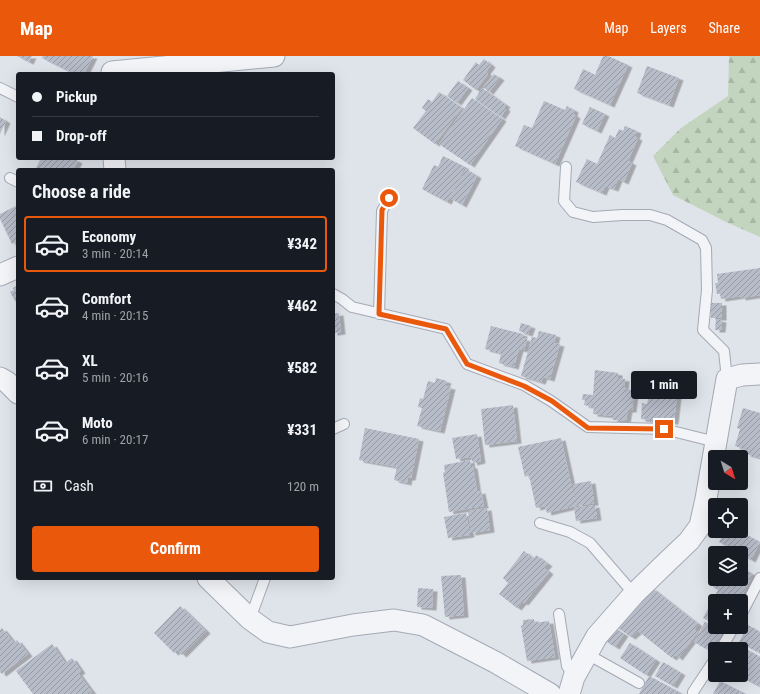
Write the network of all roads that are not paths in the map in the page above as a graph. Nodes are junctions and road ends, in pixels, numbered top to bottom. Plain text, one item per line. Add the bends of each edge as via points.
1 (274, 56) edge
2 (111, 67) edge
3 (0, 88) edge
4 (16, 96) edge
5 (566, 167) dead end
6 (389, 198) dead end
7 (16, 268) edge
8 (0, 275) edge
9 (335, 295) edge
10 (379, 314) junction
11 (760, 374) edge
12 (0, 378) edge
13 (727, 379) junction
14 (16, 390) edge
15 (344, 424) dead end
16 (335, 427) edge
17 (716, 442) junction
18 (540, 523) dead end
19 (760, 578) edge
20 (210, 580) edge
21 (265, 580) edge
22 (634, 594) junction
23 (748, 601) edge
24 (559, 614) dead end
25 (250, 619) junction
26 (587, 654) junction
27 (708, 670) edge
28 (639, 683) dead end
29 (571, 686) edge
30 (550, 694) edge
31 (693, 694) edge

1 - 2 street
3 - 4 lane
5 - 13 lane via 564,201 574,212 593,217 650,215 667,220 702,240 706,248 707,290 703,330 724,351
6 - 10 lane via 382,210
7 - 8 street
9 - 10 lane via 352,307
10 - 17 lane via 446,329 467,364 524,386 552,401 588,428 664,429
11 - 13 street
12 - 14 street
13 - 17 street
15 - 16 lane
17 - 22 street via 700,526 679,551
18 - 22 lane via 570,532 590,543
19 - 23 lane
20 - 25 street
21 - 25 lane
22 - 26 street via 597,636
24 - 29 lane
25 - 30 street via 268,632 290,638 353,625 394,620 423,625
26 - 28 lane
26 - 29 street
27 - 31 lane

